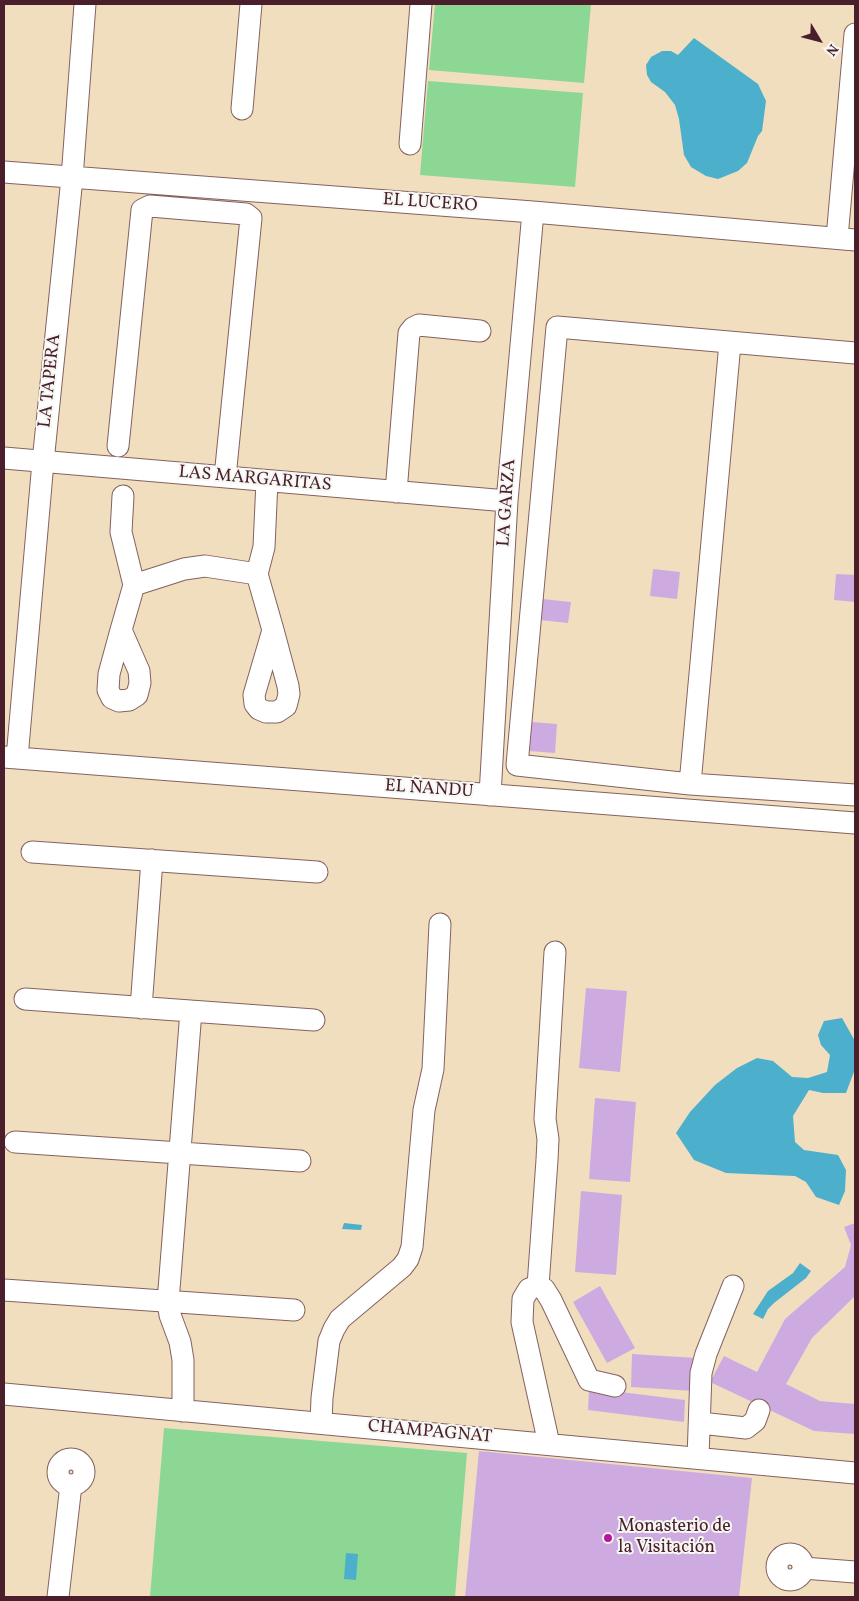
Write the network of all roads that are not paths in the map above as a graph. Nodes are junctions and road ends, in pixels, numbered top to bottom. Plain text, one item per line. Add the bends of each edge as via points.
1 (85, 4) edge
2 (251, 4) edge
3 (421, 4) edge
4 (855, 34) edge
5 (242, 109) dead end
6 (410, 144) dead end
7 (4, 172) edge
8 (72, 178) junction
9 (533, 212) junction
10 (846, 239) edge
11 (480, 331) dead end
12 (730, 343) junction
13 (855, 353) edge
14 (118, 446) dead end
15 (4, 458) edge
16 (43, 462) junction
17 (225, 477) junction
18 (267, 481) junction
19 (396, 492) junction
20 (123, 496) dead end
21 (507, 501) junction
22 (257, 574) junction
23 (134, 585) junction
24 (121, 630) dead end
25 (273, 630) dead end
26 (10, 758) edge
27 (690, 784) junction
28 (490, 794) junction
29 (855, 795) edge
30 (855, 823) edge
31 (32, 852) dead end
32 (152, 860) junction
33 (317, 872) dead end
34 (440, 924) dead end
35 (556, 952) dead end
36 (25, 999) dead end
37 (140, 1008) junction
38 (191, 1011) junction
39 (314, 1020) dead end
40 (15, 1142) dead end
41 (179, 1152) junction
42 (300, 1161) dead end
43 (538, 1286) junction
44 (733, 1286) dead end
45 (4, 1290) edge
46 (168, 1302) junction
47 (294, 1310) dead end
48 (615, 1386) dead end
49 (4, 1394) edge
50 (759, 1410) dead end
51 (183, 1411) junction
52 (321, 1423) junction
53 (700, 1423) junction
54 (549, 1444) junction
55 (698, 1458) junction
56 (855, 1472) edge
57 (71, 1485) dead end
58 (803, 1568) dead end
59 (855, 1572) edge
60 (58, 1597) edge

1 - 8 street, LA TAPERA
2 - 5 street
3 - 6 street
4 - 10 street
7 - 8 street, EL LUCERO
8 - 9 street, EL LUCERO
8 - 16 street, LA TAPERA
9 - 10 street, EL LUCERO
9 - 21 street, LA GARZA
11 - 19 street via 419,325 409,333
12 - 13 street
12 - 27 street
12 - 27 street via 557,326 517,765
14 - 17 street via 142,210 150,206 246,214 251,218
15 - 16 street, LAS MARGARITAS
16 - 17 street, LAS MARGARITAS
16 - 26 street, LA TAPERA
17 - 18 street, LAS MARGARITAS
18 - 19 street, LAS MARGARITAS
18 - 22 street via 264,547
19 - 21 street, LAS MARGARITAS
20 - 23 street via 121,532
21 - 28 street, LA GARZA
22 - 23 street via 205,566 184,569
22 - 25 street
23 - 24 street
26 - 28 street, EL ÑANDU
27 - 29 street
28 - 30 street, EL ÑANDU
31 - 32 street
32 - 33 street
32 - 37 street
34 - 52 street via 433,1069 424,1110 412,1247 402,1267 340,1319 334,1329 329,1341
35 - 43 street
36 - 37 street
37 - 38 street
38 - 39 street
38 - 41 street
40 - 41 street
41 - 42 street
41 - 46 street
43 - 48 street via 551,1300 589,1380
43 - 54 street via 529,1289 523,1299 522,1322
44 - 53 street via 701,1373
45 - 46 street
46 - 47 street
46 - 51 street via 183,1360
49 - 51 street, CHAMPAGNAT
50 - 53 street via 755,1420 746,1428
51 - 52 street, CHAMPAGNAT
52 - 54 street, CHAMPAGNAT
53 - 55 street
54 - 55 street, CHAMPAGNAT
55 - 56 street, CHAMPAGNAT
57 - 60 street
58 - 59 street

